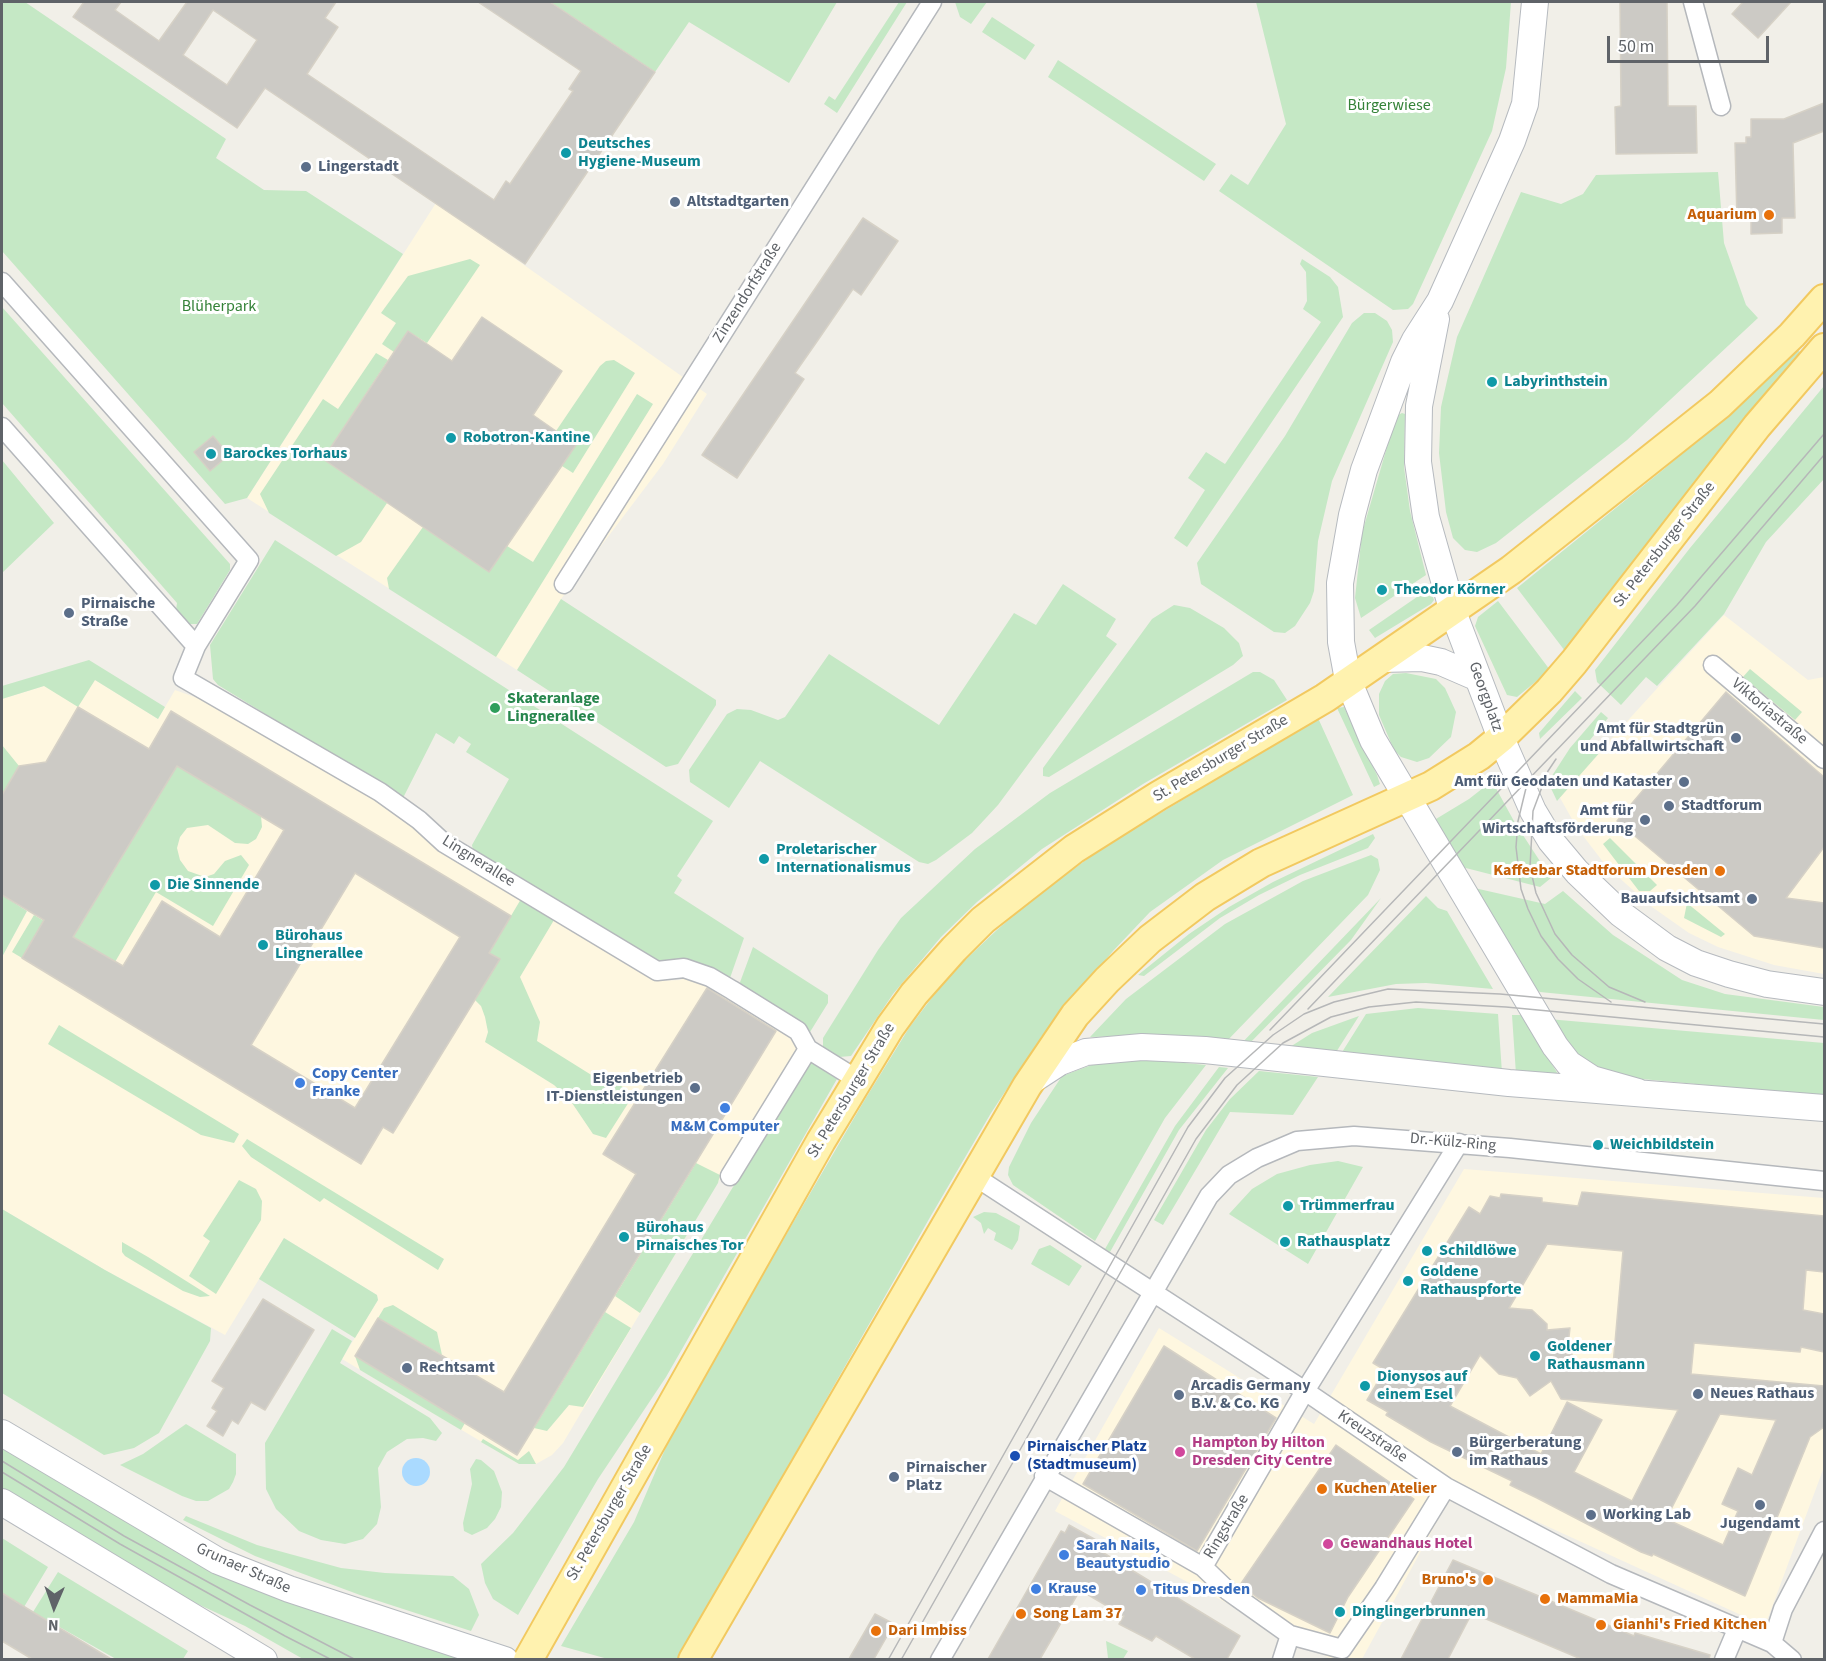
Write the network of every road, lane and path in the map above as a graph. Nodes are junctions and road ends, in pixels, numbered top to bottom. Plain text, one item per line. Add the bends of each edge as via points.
1 (932, 2) edge
2 (1535, 2) edge
3 (1693, 2) edge
4 (1721, 106) dead end
5 (2, 282) edge
6 (1824, 299) edge
7 (1440, 301) junction
8 (1824, 348) edge
9 (2, 427) edge
10 (564, 584) dead end
11 (1453, 612) junction
12 (196, 646) junction
13 (1381, 659) junction
14 (1713, 665) dead end
15 (1478, 678) junction
16 (1348, 680) junction
17 (1501, 738) junction
18 (1824, 759) edge
19 (1407, 798) junction
20 (1824, 992) edge
21 (808, 1049) junction
22 (858, 1080) junction
23 (1027, 1086) junction
24 (1638, 1092) junction
25 (1824, 1108) edge
26 (1459, 1143) junction
27 (730, 1176) dead end
28 (974, 1176) junction
29 (1824, 1181) edge
30 (1153, 1293) junction
31 (1305, 1391) junction
32 (2, 1433) edge
33 (1044, 1476) junction
34 (1446, 1487) junction
35 (2, 1502) edge
36 (1824, 1531) edge
37 (1203, 1567) junction
38 (1738, 1627) junction
39 (1290, 1635) junction
40 (1772, 1643) junction
41 (264, 1659) edge
42 (505, 1659) edge
43 (528, 1659) edge
44 (693, 1659) edge
45 (940, 1659) edge
46 (1281, 1659) edge
47 (1724, 1659) edge
48 (1792, 1659) edge

1 - 10 street, Zinzendorfstraße
2 - 7 main road via 1525,104 1499,173
3 - 4 street
5 - 12 street, Lingnerallee via 249,560
6 - 11 main road via 1720,404
7 - 11 main road via 1419,406 1418,462 1426,518
7 - 16 main road via 1404,362 1352,514 1340,583 1340,636
8 - 17 main road, St. Petersburger Straße via 1757,426 1569,668
9 - 12 street
11 - 13 main road
11 - 15 main road, Georgplatz
12 - 21 street, Lingnerallee via 183,678 380,792 444,843 657,971 684,968 710,976 798,1031
13 - 15 main road via 1422,658
13 - 16 main road
14 - 18 street, Viktoriastraße
15 - 17 main road, Georgplatz
16 - 19 main road via 1373,740
16 - 22 main road, St. Petersburger Straße via 1325,698 1074,849 983,920 914,994
17 - 19 main road, Georgplatz via 1453,774
17 - 20 main road via 1551,841 1577,872 1640,930 1696,963 1767,984
19 - 23 main road via 1261,863 1205,897 1150,939 1107,980 1075,1015
19 - 24 main road via 1554,1046 1569,1064 1592,1078
21 - 22 street, Lingnerallee
21 - 27 street
22 - 43 main road, St. Petersburger Straße
23 - 24 main road via 1060,1062 1086,1052 1142,1047
23 - 28 main road
24 - 25 main road
26 - 29 street, Dr.-Külz-Ring
26 - 30 street, Dr.-Külz-Ring via 1322,1136 1297,1141 1257,1158 1229,1175 1209,1196
26 - 31 street
28 - 30 street, Kreuzstraße
28 - 44 main road
30 - 31 street, Kreuzstraße
30 - 33 street
31 - 34 street, Kreuzstraße
31 - 37 street, Ringstraße
32 - 42 main road, Grunaer Straße via 218,1561 288,1589
33 - 37 street, Ringstraße
33 - 45 street
34 - 38 street, Kreuzstraße via 1611,1574
34 - 39 street via 1342,1649
35 - 41 main road
36 - 40 street via 1783,1609
37 - 39 street via 1228,1591
38 - 40 street, Kreuzstraße
38 - 47 street
39 - 46 street
40 - 48 street, Kreuzstraße

